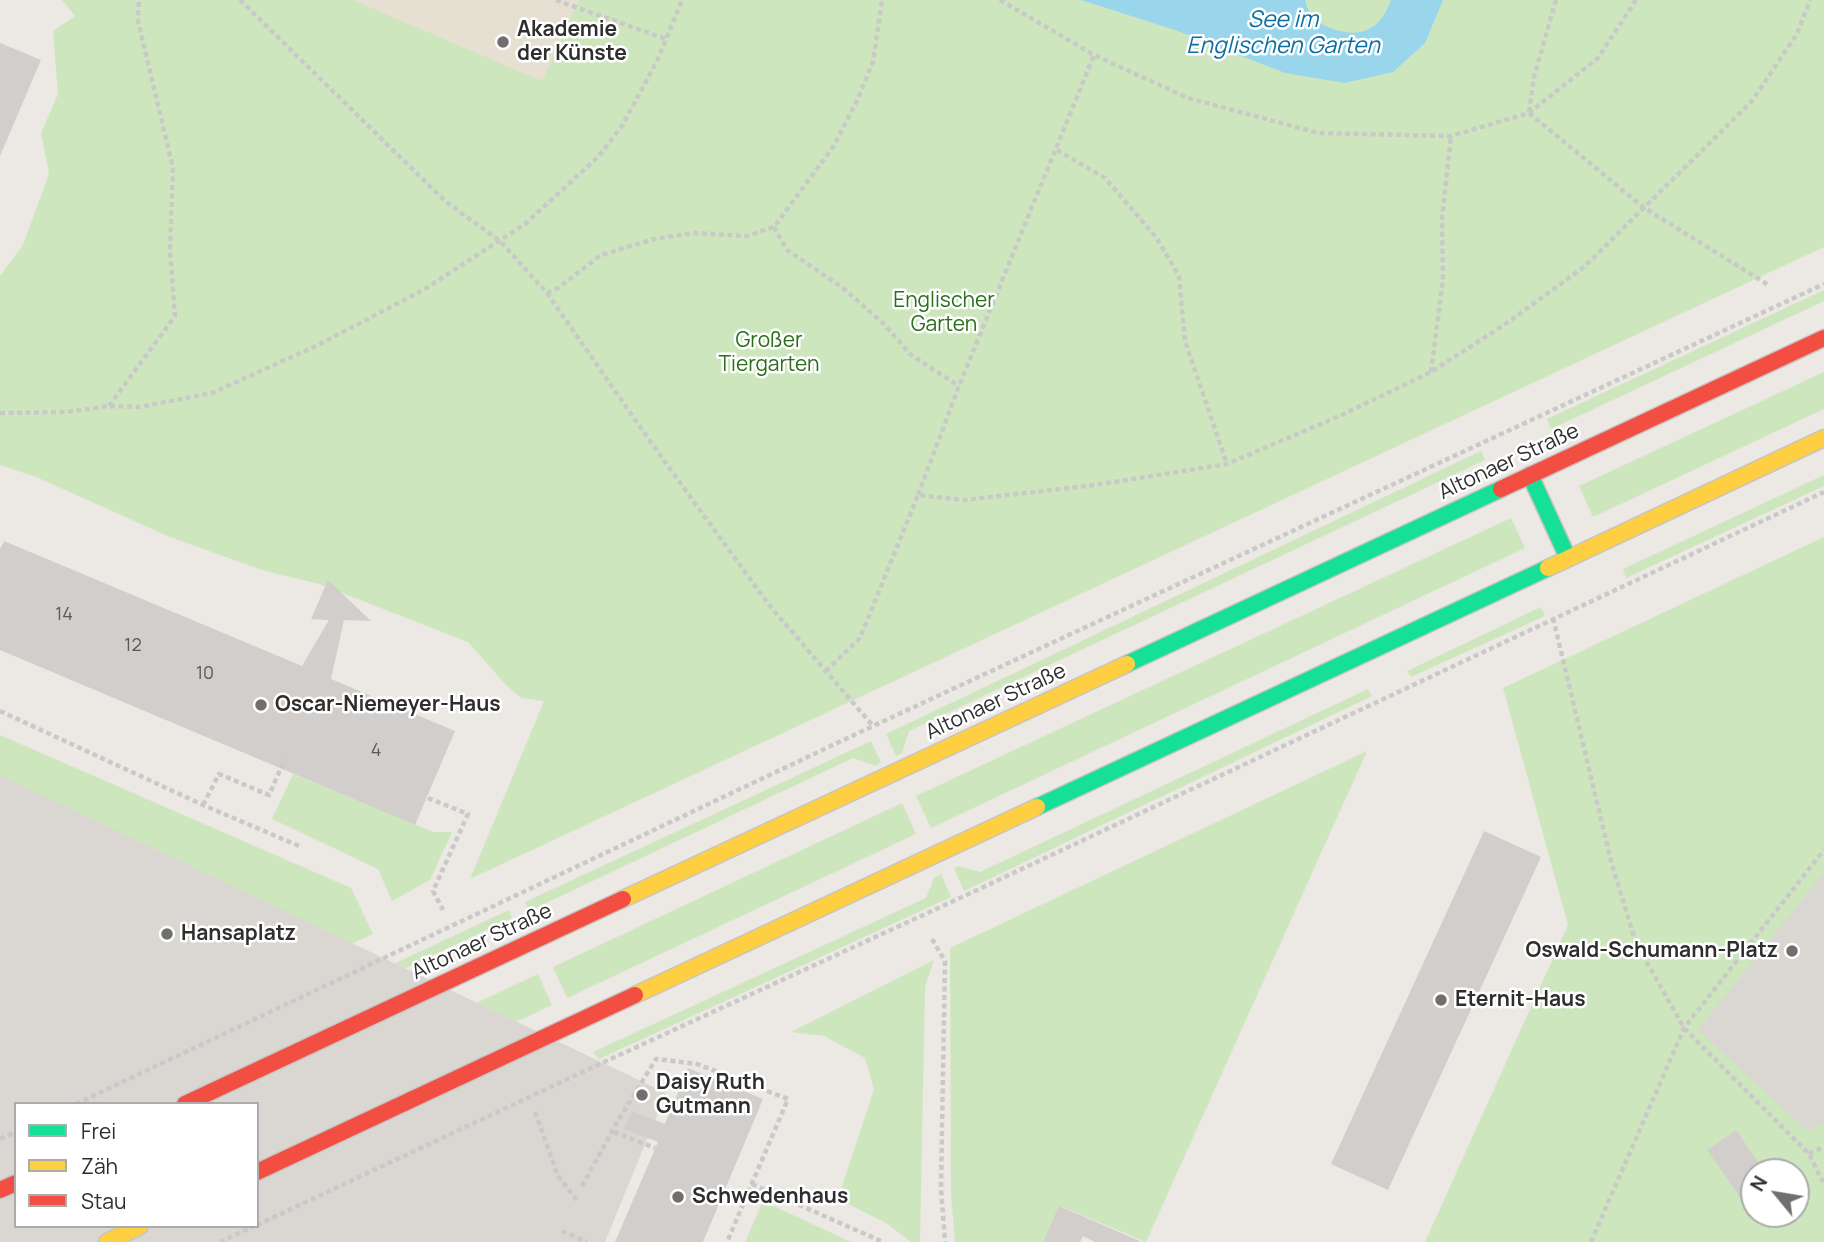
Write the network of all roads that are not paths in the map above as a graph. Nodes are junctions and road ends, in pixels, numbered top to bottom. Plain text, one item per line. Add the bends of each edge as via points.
1 (1824, 338) edge
2 (1824, 439) edge
3 (1530, 475) junction
4 (1568, 558) junction
5 (189, 1102) edge
6 (259, 1170) edge
7 (136, 1228) edge
8 (107, 1242) edge

1 - 3 main road, Altonaer Straße
2 - 4 main road
3 - 4 main road
3 - 5 main road, Altonaer Straße
4 - 6 main road
7 - 8 main road

